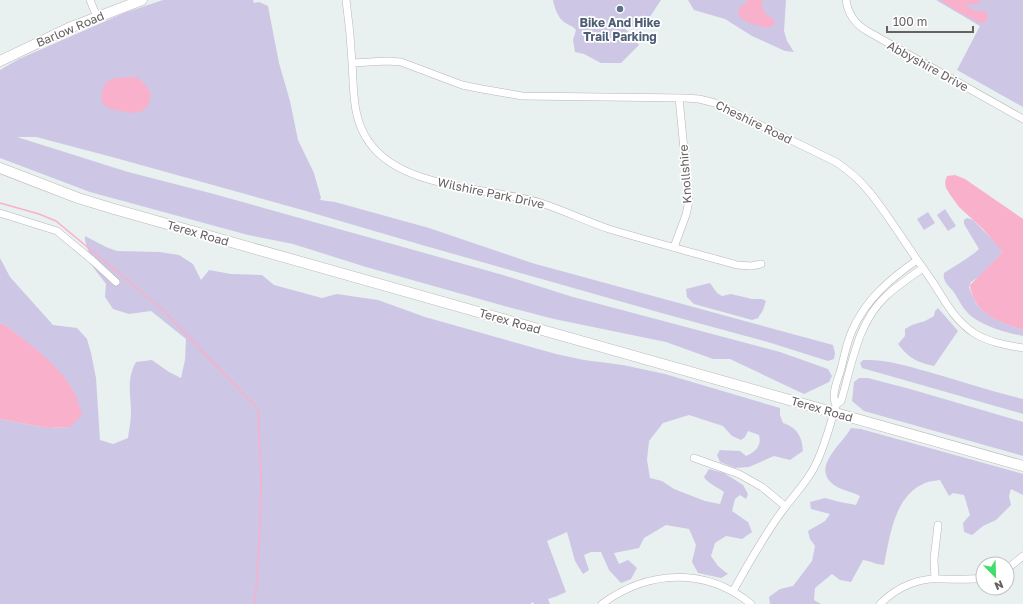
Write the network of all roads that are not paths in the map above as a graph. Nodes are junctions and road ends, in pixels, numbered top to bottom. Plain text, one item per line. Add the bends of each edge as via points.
1 (90, 0) edge
2 (142, 0) edge
3 (346, 0) edge
4 (846, 0) edge
5 (97, 16) junction
6 (0, 61) edge
7 (352, 63) junction
8 (679, 98) junction
9 (1023, 119) edge
10 (0, 168) edge
11 (0, 213) edge
12 (674, 247) junction
13 (917, 260) junction
14 (761, 264) dead end
15 (923, 268) junction
16 (116, 282) dead end
17 (867, 305) junction
18 (874, 310) junction
19 (848, 341) junction
20 (857, 344) junction
21 (1023, 348) edge
22 (834, 409) junction
23 (694, 458) dead end
24 (1023, 466) edge
25 (785, 506) junction
26 (938, 525) dead end
27 (1023, 556) edge
28 (1015, 562) edge
29 (935, 579) junction
30 (975, 579) edge
31 (733, 591) junction
32 (602, 604) edge
33 (751, 604) edge
34 (880, 604) edge

1 - 5 street
2 - 5 main road, Barlow Road
3 - 7 street, Wilshire Park Drive
4 - 9 street, Abbyshire Drive via 850,15 857,25 867,32
5 - 6 main road, Barlow Road
7 - 8 street, Cheshire Road via 401,62 462,84 512,95
7 - 12 street, Wilshire Park Drive via 356,110 362,130 373,148 392,164 439,182 515,196 608,228
8 - 12 street, Knollshire via 689,201
8 - 13 street, Cheshire Road via 715,103 848,170 864,184
10 - 22 main road, Terex Road via 114,209
11 - 16 street via 57,231
12 - 14 street, Wilshire Park Drive via 737,265
13 - 15 street, Cheshire Road
13 - 17 street via 886,284
15 - 18 street via 885,297
15 - 21 street, Cheshire Road via 948,307 964,325 991,341
17 - 18 street
17 - 19 street via 858,317
18 - 20 street
19 - 20 street
19 - 22 street via 833,399
20 - 22 street via 841,400
22 - 24 main road, Terex Road
22 - 25 street via 815,465 806,481
23 - 25 street via 739,474 762,487
25 - 31 street
26 - 29 street via 934,559
27 - 28 street
29 - 30 street
29 - 34 street via 907,585
31 - 32 street via 699,579 666,578 630,587
31 - 33 street

